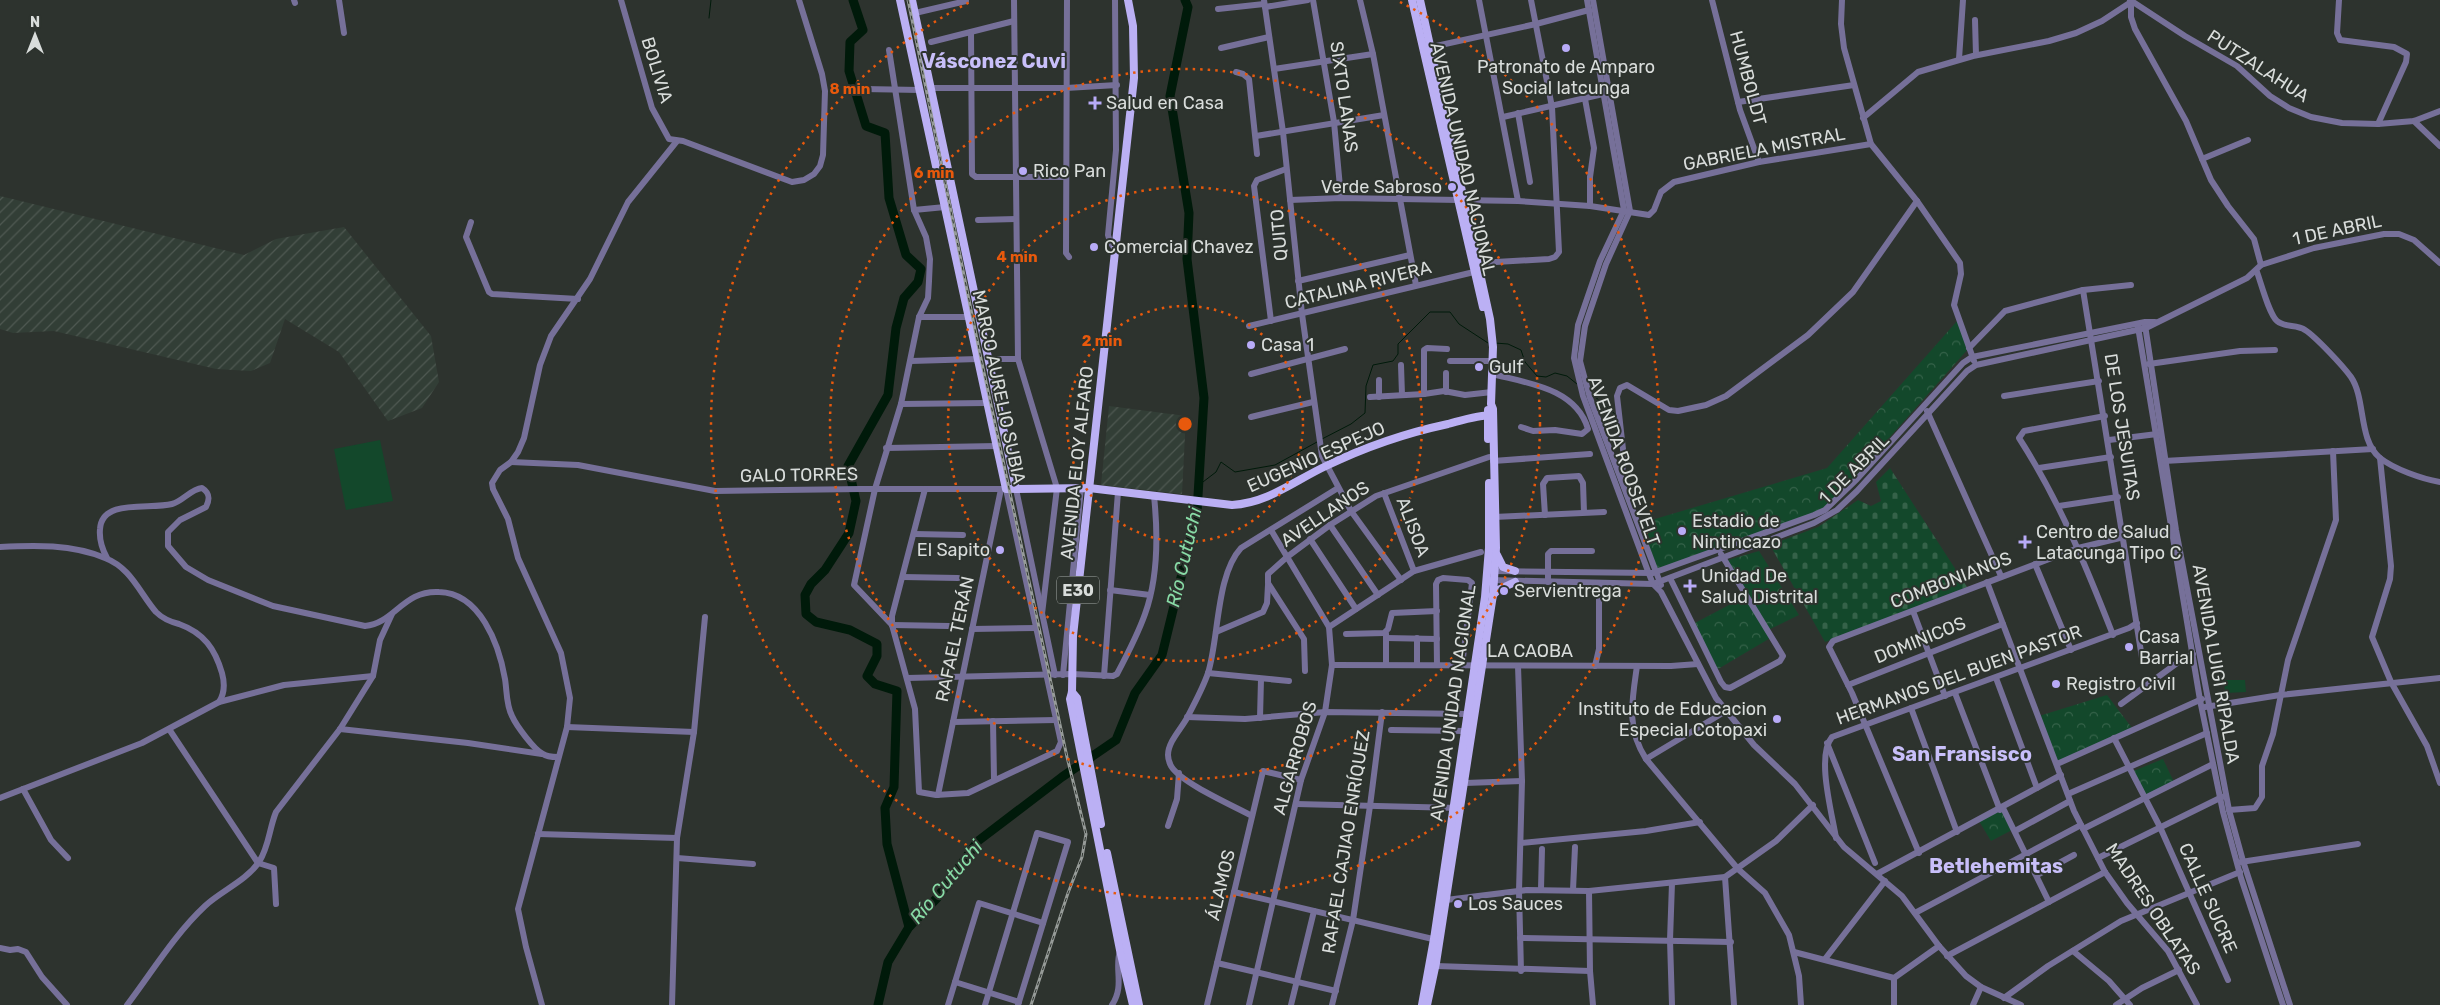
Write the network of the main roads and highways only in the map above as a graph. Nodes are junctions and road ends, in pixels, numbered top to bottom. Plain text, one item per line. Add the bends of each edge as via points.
1 (900, 0) edge
2 (912, 0) edge
3 (1128, 0) edge
4 (1412, 0) edge
5 (1420, 0) edge
6 (1427, 48) junction
7 (1461, 200) junction
8 (1489, 323) junction
9 (1490, 415) junction
10 (1491, 459) junction
11 (1085, 488) junction
12 (1003, 489) joint
13 (1016, 489) junction
14 (1495, 552) junction
15 (1491, 571) junction
16 (1515, 571) road end
17 (1490, 580) junction
18 (1515, 582) road end
19 (1493, 595) junction
20 (1478, 666) junction
21 (1457, 808) junction
22 (1098, 820) junction
23 (1437, 940) junction
24 (1133, 1005) edge
25 (1139, 1005) edge
26 (1422, 1005) edge
27 (1427, 1005) edge

1 - 12 main road, MARCO AURELIO SUBIA via 997,446
2 - 13 main road, MARCO AURELIO SUBIA
3 - 11 main road, AVENIDA ELOY ALFARO / E30 via 1133,26 1134,78
4 - 6 main road, AVENIDA UNIDAD NACIONAL
5 - 6 main road, AVENIDA UNIDAD NACIONAL
6 - 7 main road, AVENIDA UNIDAD NACIONAL
7 - 8 main road, AVENIDA UNIDAD NACIONAL via 1478,263
7 - 8 main road, AVENIDA UNIDAD NACIONAL via 1474,272
8 - 9 main road, AVENIDA UNIDAD NACIONAL via 1492,339
9 - 10 main road, AVENIDA UNIDAD NACIONAL
9 - 11 main road, EUGENIO ESPEJO via 1417,431 1363,449 1264,500 1249,504 1232,505
10 - 14 main road, AVENIDA UNIDAD NACIONAL
10 - 15 main road, AVENIDA UNIDAD NACIONAL
11 - 13 main road, GALO TORRES
11 - 22 main road, AVENIDA ELOY ALFARO / E30 via 1070,699
12 - 13 main road, GALO TORRES
14 - 15 main road, AVENIDA UNIDAD NACIONAL
14 - 16 main road via 1503,567
15 - 17 main road, AVENIDA UNIDAD NACIONAL
17 - 19 main road, AVENIDA UNIDAD NACIONAL
17 - 20 main road, AVENIDA UNIDAD NACIONAL
18 - 19 main road
19 - 20 main road, AVENIDA UNIDAD NACIONAL
20 - 21 main road, AVENIDA UNIDAD NACIONAL via 1465,731
20 - 21 main road, AVENIDA UNIDAD NACIONAL via 1465,783
21 - 23 main road, AVENIDA UNIDAD NACIONAL
21 - 23 main road, AVENIDA UNIDAD NACIONAL via 1446,900
22 - 24 main road, E30 via 1120,950
22 - 25 main road, E30
23 - 26 main road, AVENIDA UNIDAD NACIONAL
23 - 27 main road, AVENIDA UNIDAD NACIONAL via 1436,966

